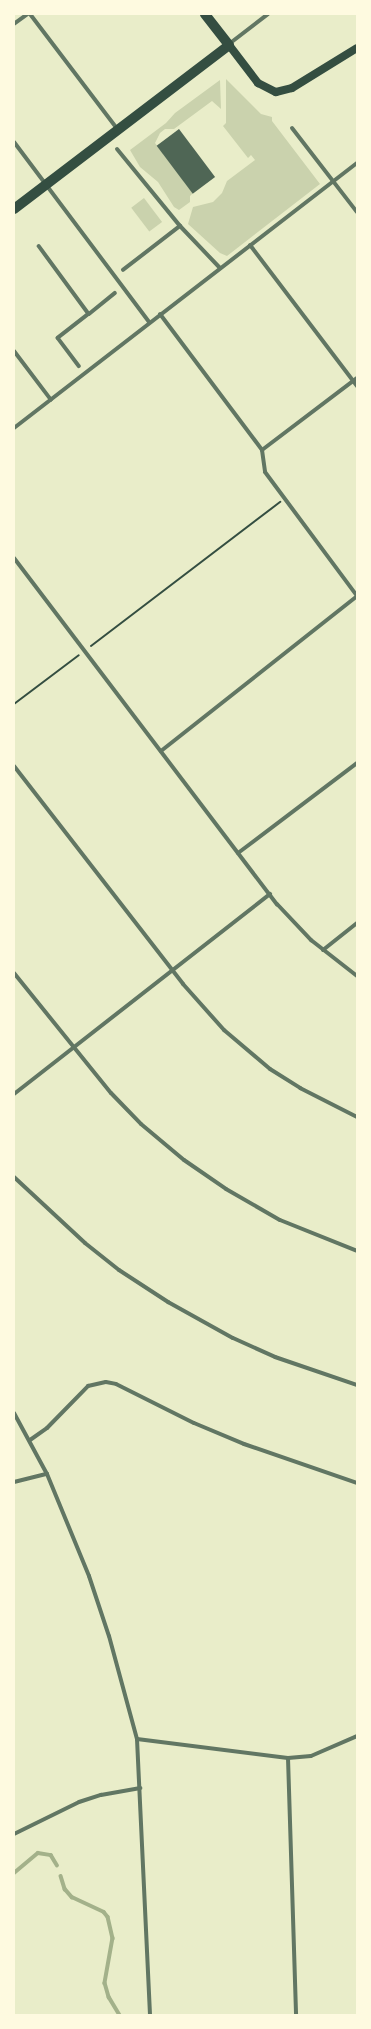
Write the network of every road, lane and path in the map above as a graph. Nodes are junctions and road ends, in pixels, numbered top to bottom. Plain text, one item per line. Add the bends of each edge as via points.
1 (29, 14) edge
2 (205, 14) edge
3 (268, 14) edge
4 (14, 24) edge
5 (229, 45) junction
6 (357, 48) edge
7 (292, 128) dead end
8 (118, 130) junction
9 (14, 142) edge
10 (117, 149) dead end
11 (357, 163) edge
12 (333, 182) junction
13 (47, 184) junction
14 (14, 209) edge
15 (357, 212) edge
16 (180, 226) junction
17 (250, 245) junction
18 (39, 246) dead end
19 (220, 268) junction
20 (123, 270) dead end
21 (115, 293) dead end
22 (89, 314) junction
23 (160, 314) junction
24 (149, 322) junction
25 (14, 351) edge
26 (79, 366) dead end
27 (355, 379) edge
28 (357, 386) edge
29 (51, 400) junction
30 (14, 428) edge
31 (262, 450) junction
32 (284, 499) junction
33 (14, 558) edge
34 (357, 596) edge
35 (84, 651) junction
36 (14, 704) edge
37 (161, 751) junction
38 (357, 763) edge
39 (14, 766) edge
40 (238, 853) junction
41 (270, 894) junction
42 (357, 923) edge
43 (322, 950) junction
44 (173, 972) junction
45 (14, 974) edge
46 (357, 976) edge
47 (74, 1049) junction
48 (14, 1094) edge
49 (357, 1117) edge
50 (14, 1177) edge
51 (357, 1251) edge
52 (357, 1384) edge
53 (14, 1413) edge
54 (30, 1440) junction
55 (47, 1474) junction
56 (14, 1482) edge
57 (357, 1483) edge
58 (357, 1736) edge
59 (137, 1739) junction
60 (288, 1758) junction
61 (140, 1788) junction
62 (14, 1834) edge
63 (150, 2015) edge
64 (296, 2015) edge

1 - 4 street
1 - 8 street
2 - 5 main road
3 - 5 street
5 - 6 main road via 258,83 276,92 292,88
5 - 8 main road
7 - 12 street
8 - 13 main road
9 - 13 street
10 - 16 street
11 - 12 street
12 - 15 street
12 - 17 street
13 - 14 main road
13 - 24 street
16 - 19 street
16 - 20 street
17 - 19 street
17 - 27 street
18 - 22 street
19 - 23 street
21 - 22 street
22 - 26 street via 58,338
23 - 24 street
23 - 31 street
24 - 29 street
25 - 29 street
27 - 28 street
27 - 31 street
29 - 30 street
31 - 32 street via 265,472
32 - 34 street
32 - 35 path
33 - 35 street
34 - 37 street
35 - 36 path
35 - 37 street
37 - 40 street
38 - 40 street
39 - 44 street
40 - 41 street
41 - 43 street via 296,925
41 - 44 street
42 - 43 street
43 - 46 street
44 - 47 street
44 - 49 street via 224,1030 260,1060 300,1088
45 - 47 street
47 - 48 street
47 - 51 street via 136,1119 210,1179 280,1220
50 - 52 street via 84,1243 168,1302 233,1338 275,1357
53 - 54 street
54 - 55 street
54 - 57 street via 47,1428 88,1386 106,1382 116,1384 194,1423 244,1444
55 - 56 street
55 - 59 street via 89,1576 109,1636
58 - 60 street via 312,1756
59 - 60 street
59 - 61 street
60 - 64 street
61 - 62 street via 102,1794 79,1802
61 - 63 street

